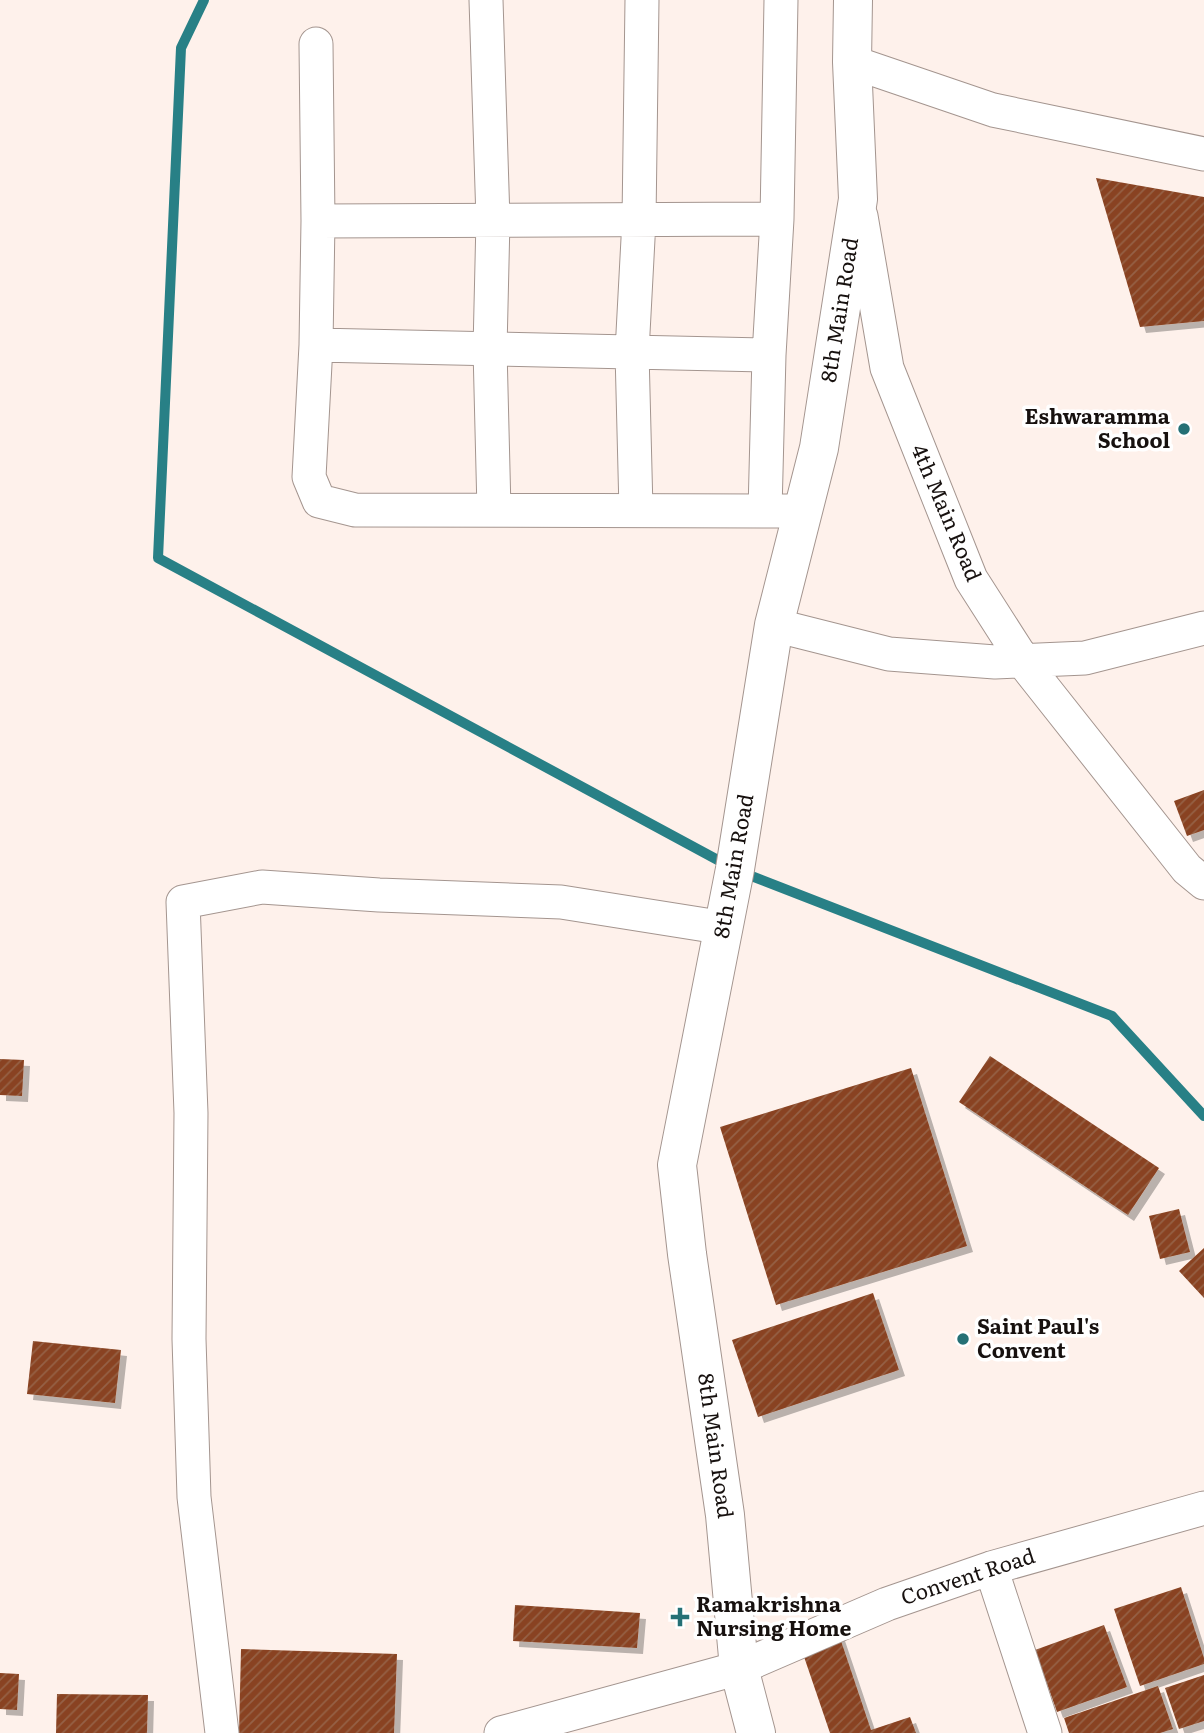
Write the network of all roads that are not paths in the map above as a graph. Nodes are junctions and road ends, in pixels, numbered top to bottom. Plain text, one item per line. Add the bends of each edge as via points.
1 (486, 0) edge
2 (642, 0) edge
3 (781, 0) edge
4 (853, 0) edge
5 (316, 44) dead end
6 (852, 62) junction
7 (1204, 154) edge
8 (858, 200) junction
9 (777, 219) junction
10 (493, 220) junction
11 (639, 220) junction
12 (318, 221) junction
13 (316, 345) junction
14 (490, 349) junction
15 (632, 352) junction
16 (769, 355) junction
17 (494, 510) junction
18 (636, 510) junction
19 (765, 511) junction
20 (803, 511) junction
21 (774, 625) junction
22 (1204, 628) edge
23 (1024, 661) junction
24 (1199, 872) edge
25 (724, 928) junction
26 (1204, 1508) edge
27 (990, 1567) junction
28 (739, 1668) junction
29 (222, 1733) edge
30 (501, 1733) edge
31 (756, 1733) edge
32 (1045, 1733) edge

1 - 10 street
2 - 11 street
3 - 9 street
4 - 6 street, 8th Main Road
5 - 12 street
6 - 7 street via 993,110
6 - 8 street, 8th Main Road
8 - 20 street, 8th Main Road via 819,448
8 - 23 street, 4th Main Road via 887,368 971,579
9 - 11 street
9 - 16 street
10 - 11 street
10 - 12 street
10 - 14 street
11 - 15 street
12 - 13 street
13 - 14 street
13 - 17 street via 309,477 319,501 355,510
14 - 15 street
14 - 17 street
15 - 16 street
15 - 18 street
16 - 19 street
17 - 18 street
18 - 19 street
19 - 20 street
20 - 21 street, 8th Main Road
21 - 23 street via 889,654
21 - 25 street, 8th Main Road
22 - 23 street via 1085,658
23 - 24 street, 4th Main Road
25 - 28 street, 8th Main Road via 677,1166 725,1515
25 - 29 street via 561,902 262,887 183,902 191,1113 189,1339 194,1497
26 - 27 street, Convent Road
27 - 28 street, Convent Road via 887,1604
27 - 32 street
28 - 30 street, Convent Road
28 - 31 street, 8th Main Road

